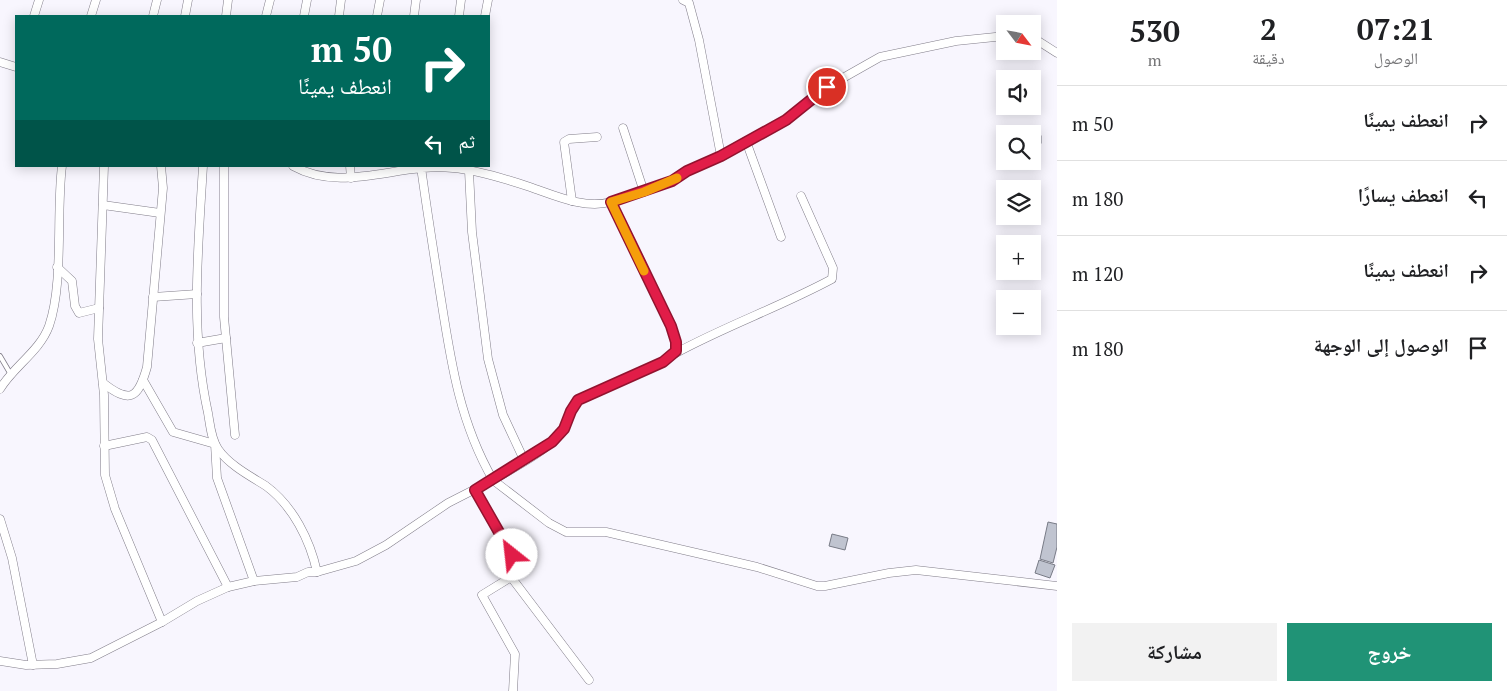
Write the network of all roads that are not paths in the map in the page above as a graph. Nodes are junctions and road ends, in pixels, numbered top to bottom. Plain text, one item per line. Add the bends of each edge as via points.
1 (38, 0) edge
2 (96, 0) edge
3 (157, 0) edge
4 (188, 0) edge
5 (228, 0) edge
6 (270, 0) edge
7 (307, 0) edge
8 (341, 0) edge
9 (380, 0) edge
10 (416, 0) edge
11 (461, 0) edge
12 (488, 0) edge
13 (683, 0) edge
14 (34, 15) edge
15 (91, 15) edge
16 (152, 15) edge
17 (185, 15) edge
18 (226, 15) edge
19 (266, 15) edge
20 (304, 15) edge
21 (339, 15) edge
22 (377, 15) edge
23 (414, 15) edge
24 (459, 15) edge
25 (485, 15) edge
26 (996, 37) edge
27 (1041, 43) edge
28 (1057, 53) edge
29 (0, 62) edge
30 (15, 68) edge
31 (623, 128) dead end
32 (597, 138) dead end
33 (746, 142) junction
34 (721, 156) junction
35 (62, 167) edge
36 (104, 167) edge
37 (161, 167) edge
38 (203, 167) edge
39 (224, 167) edge
40 (296, 167) edge
41 (350, 167) edge
42 (421, 167) edge
43 (458, 167) edge
44 (385, 169) edge
45 (484, 170) edge
46 (469, 171) junction
47 (351, 178) junction
48 (644, 192) junction
49 (801, 196) dead end
50 (572, 201) junction
51 (611, 202) junction
52 (103, 205) junction
53 (160, 213) junction
54 (781, 237) dead end
55 (57, 267) junction
56 (197, 294) junction
57 (153, 297) junction
58 (99, 308) junction
59 (226, 338) junction
60 (197, 343) junction
61 (674, 354) junction
62 (0, 356) edge
63 (10, 373) junction
64 (143, 380) junction
65 (103, 383) junction
66 (0, 389) edge
67 (235, 435) dead end
68 (214, 444) junction
69 (104, 446) junction
70 (524, 460) junction
71 (492, 480) junction
72 (475, 490) junction
73 (0, 519) edge
74 (317, 572) junction
75 (510, 577) junction
76 (254, 581) junction
77 (1057, 586) edge
78 (228, 587) junction
79 (162, 622) junction
80 (0, 662) edge
81 (33, 664) junction
82 (589, 680) dead end
83 (513, 691) edge

1 - 14 street
2 - 15 street
3 - 16 street
4 - 17 street
5 - 18 street
6 - 19 street
7 - 20 street
8 - 21 street
9 - 22 street
10 - 23 street
11 - 24 street
12 - 25 street
13 - 34 street via 689,3 699,40
26 - 33 street via 956,41 880,57 827,87 786,120
27 - 28 street
29 - 30 street
31 - 48 street
32 - 50 street via 569,138 564,142
33 - 34 street
33 - 54 street
34 - 48 street
35 - 55 street
36 - 52 street
37 - 53 street
38 - 56 street
39 - 59 street
40 - 47 street via 320,176
41 - 47 street
42 - 43 street
42 - 44 street
42 - 71 street via 457,394 469,432
43 - 46 street
44 - 47 street
45 - 46 street
45 - 50 street
46 - 70 street via 472,232 488,359 503,415
48 - 51 street
49 - 61 street via 832,268 832,278 790,301 729,326
50 - 51 street via 595,205
51 - 61 street via 674,333
52 - 53 street
52 - 58 street
53 - 57 street
55 - 58 street via 72,280 79,313
55 - 63 street via 49,327
56 - 57 street
56 - 60 street
57 - 64 street
58 - 65 street via 98,356
59 - 60 street
59 - 67 street
60 - 68 street
61 - 70 street via 644,372 578,400 557,437
62 - 63 lane
63 - 66 street
64 - 65 street via 137,392 128,397
64 - 68 street via 173,432
65 - 69 street
68 - 74 street via 226,458 286,503 297,521
68 - 76 street via 217,478
69 - 78 street via 146,437 152,440
69 - 79 street via 107,487
70 - 71 street
71 - 72 street
71 - 77 street via 566,532 606,532 757,566 817,586 916,570
72 - 74 street via 371,554
72 - 75 street via 521,571
73 - 81 street via 12,558
74 - 76 street
75 - 82 street
75 - 83 street via 482,595 515,654
76 - 78 street
78 - 79 street
79 - 81 street via 91,658
80 - 81 street

